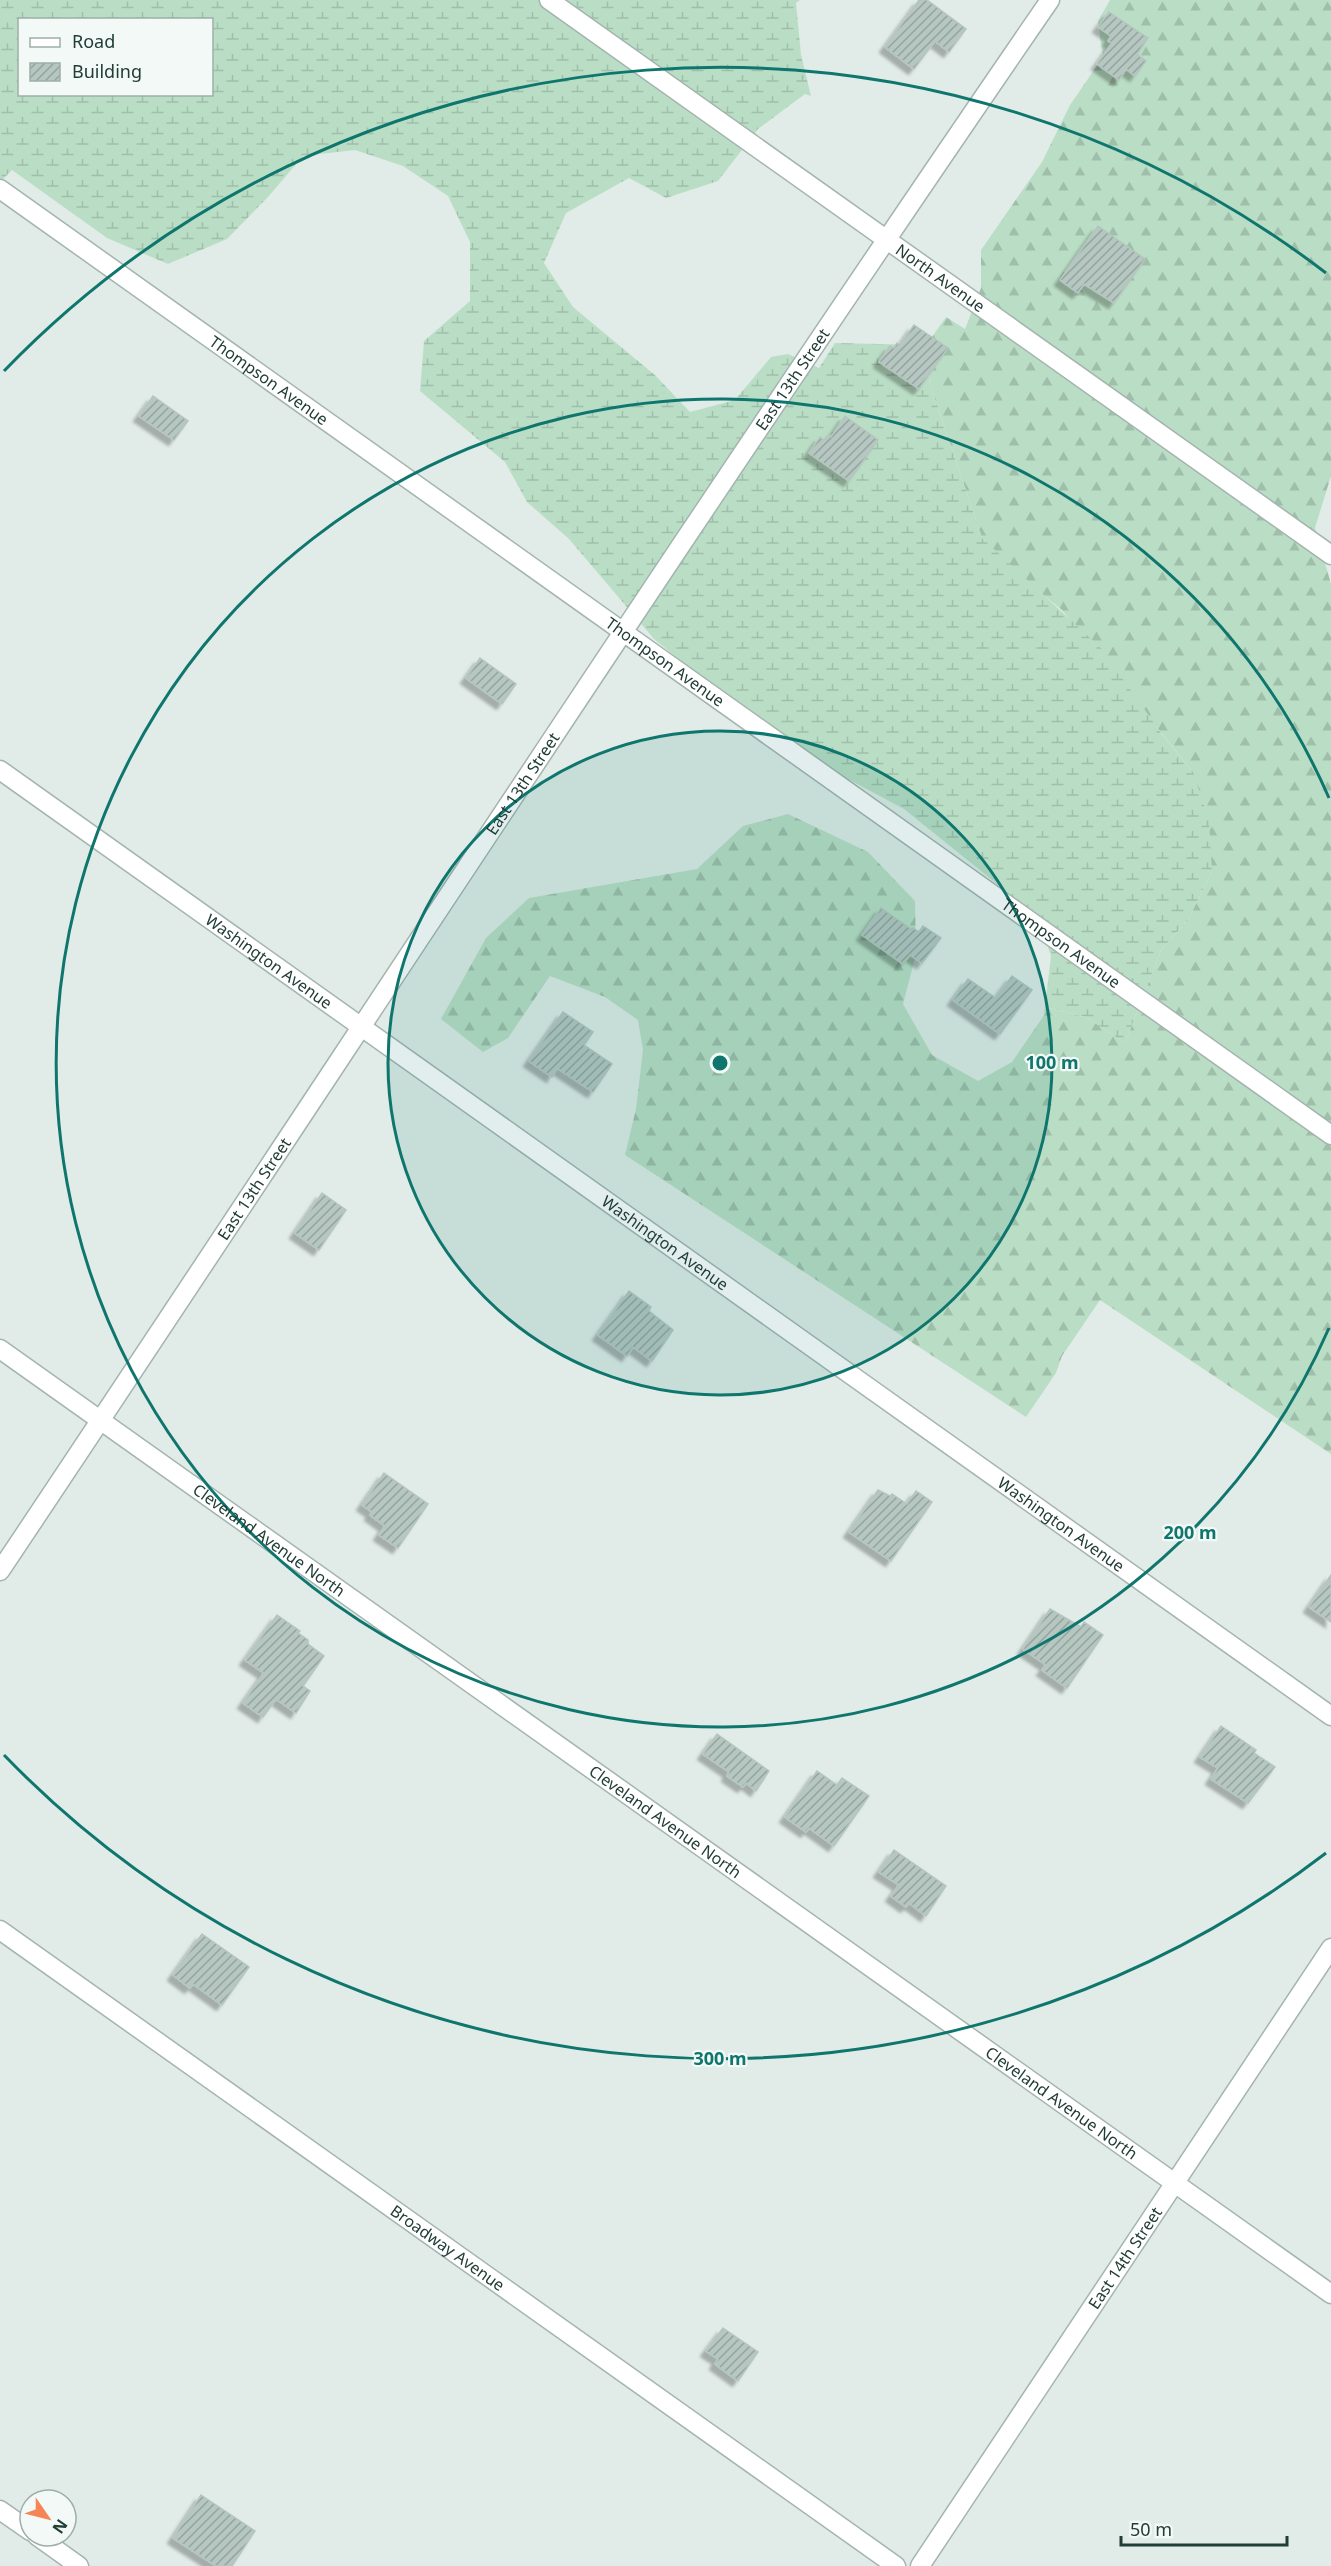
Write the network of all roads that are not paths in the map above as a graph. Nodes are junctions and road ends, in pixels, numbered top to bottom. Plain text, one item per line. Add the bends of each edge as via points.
1 (549, 0) edge
2 (1050, 0) edge
3 (0, 189) edge
4 (886, 239) junction
5 (1331, 555) edge
6 (622, 632) junction
7 (0, 770) edge
8 (361, 1027) junction
9 (1331, 1135) edge
10 (0, 1349) edge
11 (100, 1420) junction
12 (0, 1571) edge
13 (1331, 1716) edge
14 (0, 1930) edge
15 (1331, 1948) edge
16 (1174, 2184) junction
17 (1331, 2294) edge
18 (0, 2510) edge
19 (18, 2523) edge
20 (54, 2548) edge
21 (79, 2566) edge
22 (896, 2566) edge
23 (920, 2566) edge

1 - 4 street, North Avenue
2 - 4 street, East 13th Street
3 - 6 street, Thompson Avenue
4 - 5 street, North Avenue
4 - 6 street, East 13th Street
6 - 8 street, East 13th Street
6 - 9 street, Thompson Avenue
7 - 8 street, Washington Avenue
8 - 11 street, East 13th Street
8 - 13 street, Washington Avenue
10 - 11 street, Cleveland Avenue North
11 - 12 street, East 13th Street
11 - 16 street, Cleveland Avenue North
14 - 22 street, Broadway Avenue
15 - 16 street, East 14th Street
16 - 17 street, Cleveland Avenue North
16 - 23 street, East 14th Street
18 - 19 street
20 - 21 street

